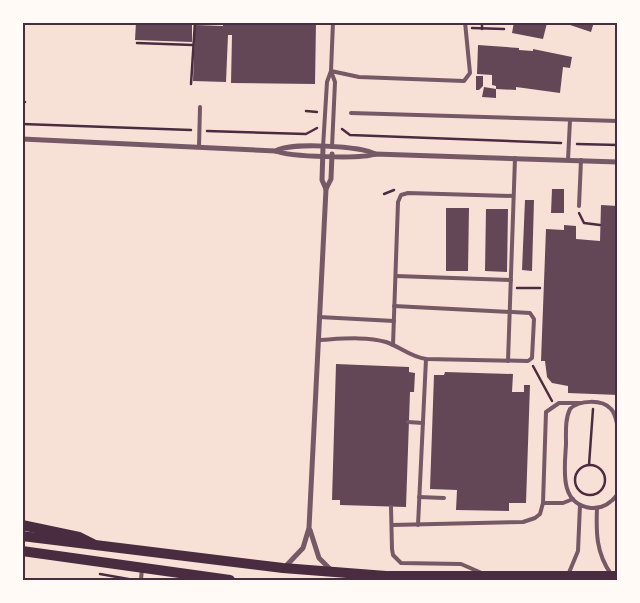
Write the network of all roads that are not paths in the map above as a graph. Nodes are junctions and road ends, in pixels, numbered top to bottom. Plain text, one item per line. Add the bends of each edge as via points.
1 (333, 22) edge
2 (465, 22) edge
3 (331, 71) junction
4 (200, 107) dead end
5 (351, 113) dead end
6 (570, 120) junction
7 (618, 121) edge
8 (24, 140) edge
9 (199, 147) junction
10 (323, 148) junction
11 (332, 148) junction
12 (276, 151) junction
13 (375, 154) junction
14 (323, 156) junction
15 (332, 156) junction
16 (515, 158) junction
17 (568, 160) junction
18 (581, 160) junction
19 (618, 162) edge
20 (326, 189) junction
21 (513, 196) junction
22 (579, 206) road end
23 (396, 276) junction
24 (511, 280) junction
25 (394, 306) junction
26 (510, 312) junction
27 (319, 318) junction
28 (394, 321) junction
29 (318, 340) junction
30 (393, 345) junction
31 (426, 359) junction
32 (508, 361) junction
33 (580, 403) junction
34 (408, 422) dead end
35 (423, 423) junction
36 (618, 428) edge
37 (618, 494) edge
38 (419, 497) junction
39 (444, 498) dead end
40 (573, 499) junction
41 (615, 499) edge
42 (543, 503) junction
43 (580, 505) junction
44 (391, 507) dead end
45 (597, 508) junction
46 (22, 525) edge
47 (392, 525) junction
48 (418, 525) junction
49 (309, 528) junction
50 (22, 536) edge
51 (98, 547) junction
52 (23, 551) edge
53 (142, 568) junction
54 (283, 568) junction
55 (334, 571) junction
56 (615, 576) edge
57 (184, 577) edge
58 (489, 577) junction
59 (567, 577) junction
60 (141, 580) edge
61 (230, 580) edge

1 - 3 lane
2 - 3 lane via 470,73 464,81 359,77
3 - 10 lane via 327,82
3 - 11 lane via 335,79
4 - 9 lane
5 - 6 lane
6 - 7 lane
6 - 17 lane
8 - 9 street
9 - 12 street
10 - 11 street
10 - 12 street via 289,147
10 - 14 street
11 - 13 street via 364,149
11 - 15 street
12 - 14 street
13 - 15 street
13 - 16 street
14 - 15 street
14 - 20 street via 322,180
15 - 20 street via 331,179
16 - 17 street
16 - 21 lane
17 - 18 street
18 - 19 street
18 - 22 lane
20 - 27 street
21 - 23 lane via 408,192 401,195 398,202
21 - 24 lane
23 - 24 lane
23 - 25 lane
24 - 26 lane
25 - 26 lane
25 - 28 lane
26 - 32 lane
26 - 32 lane via 534,316 530,360
27 - 28 lane
27 - 29 street
28 - 30 lane
29 - 30 lane via 379,340
29 - 49 street
30 - 31 lane via 412,356
31 - 32 lane
31 - 35 lane
33 - 36 lane via 610,407
33 - 40 lane via 570,409 567,420 564,479 567,492
33 - 42 lane via 553,404 544,417
34 - 35 lane
35 - 38 lane
37 - 41 lane
38 - 39 lane
38 - 48 lane
40 - 42 lane via 563,503
40 - 43 lane
41 - 45 lane
42 - 48 lane via 540,514 529,521
43 - 45 lane
43 - 59 lane via 578,551
44 - 47 lane
45 - 56 lane via 599,550
46 - 51 main road via 79,537
47 - 48 lane
47 - 58 lane via 393,555 401,563 461,564
49 - 54 street via 299,554
49 - 55 street via 319,558
50 - 51 main road
51 - 54 main road
52 - 53 main road
53 - 57 main road
53 - 60 lane
54 - 55 main road
55 - 58 main road via 386,576
56 - 59 main road
57 - 61 main road
58 - 59 main road

